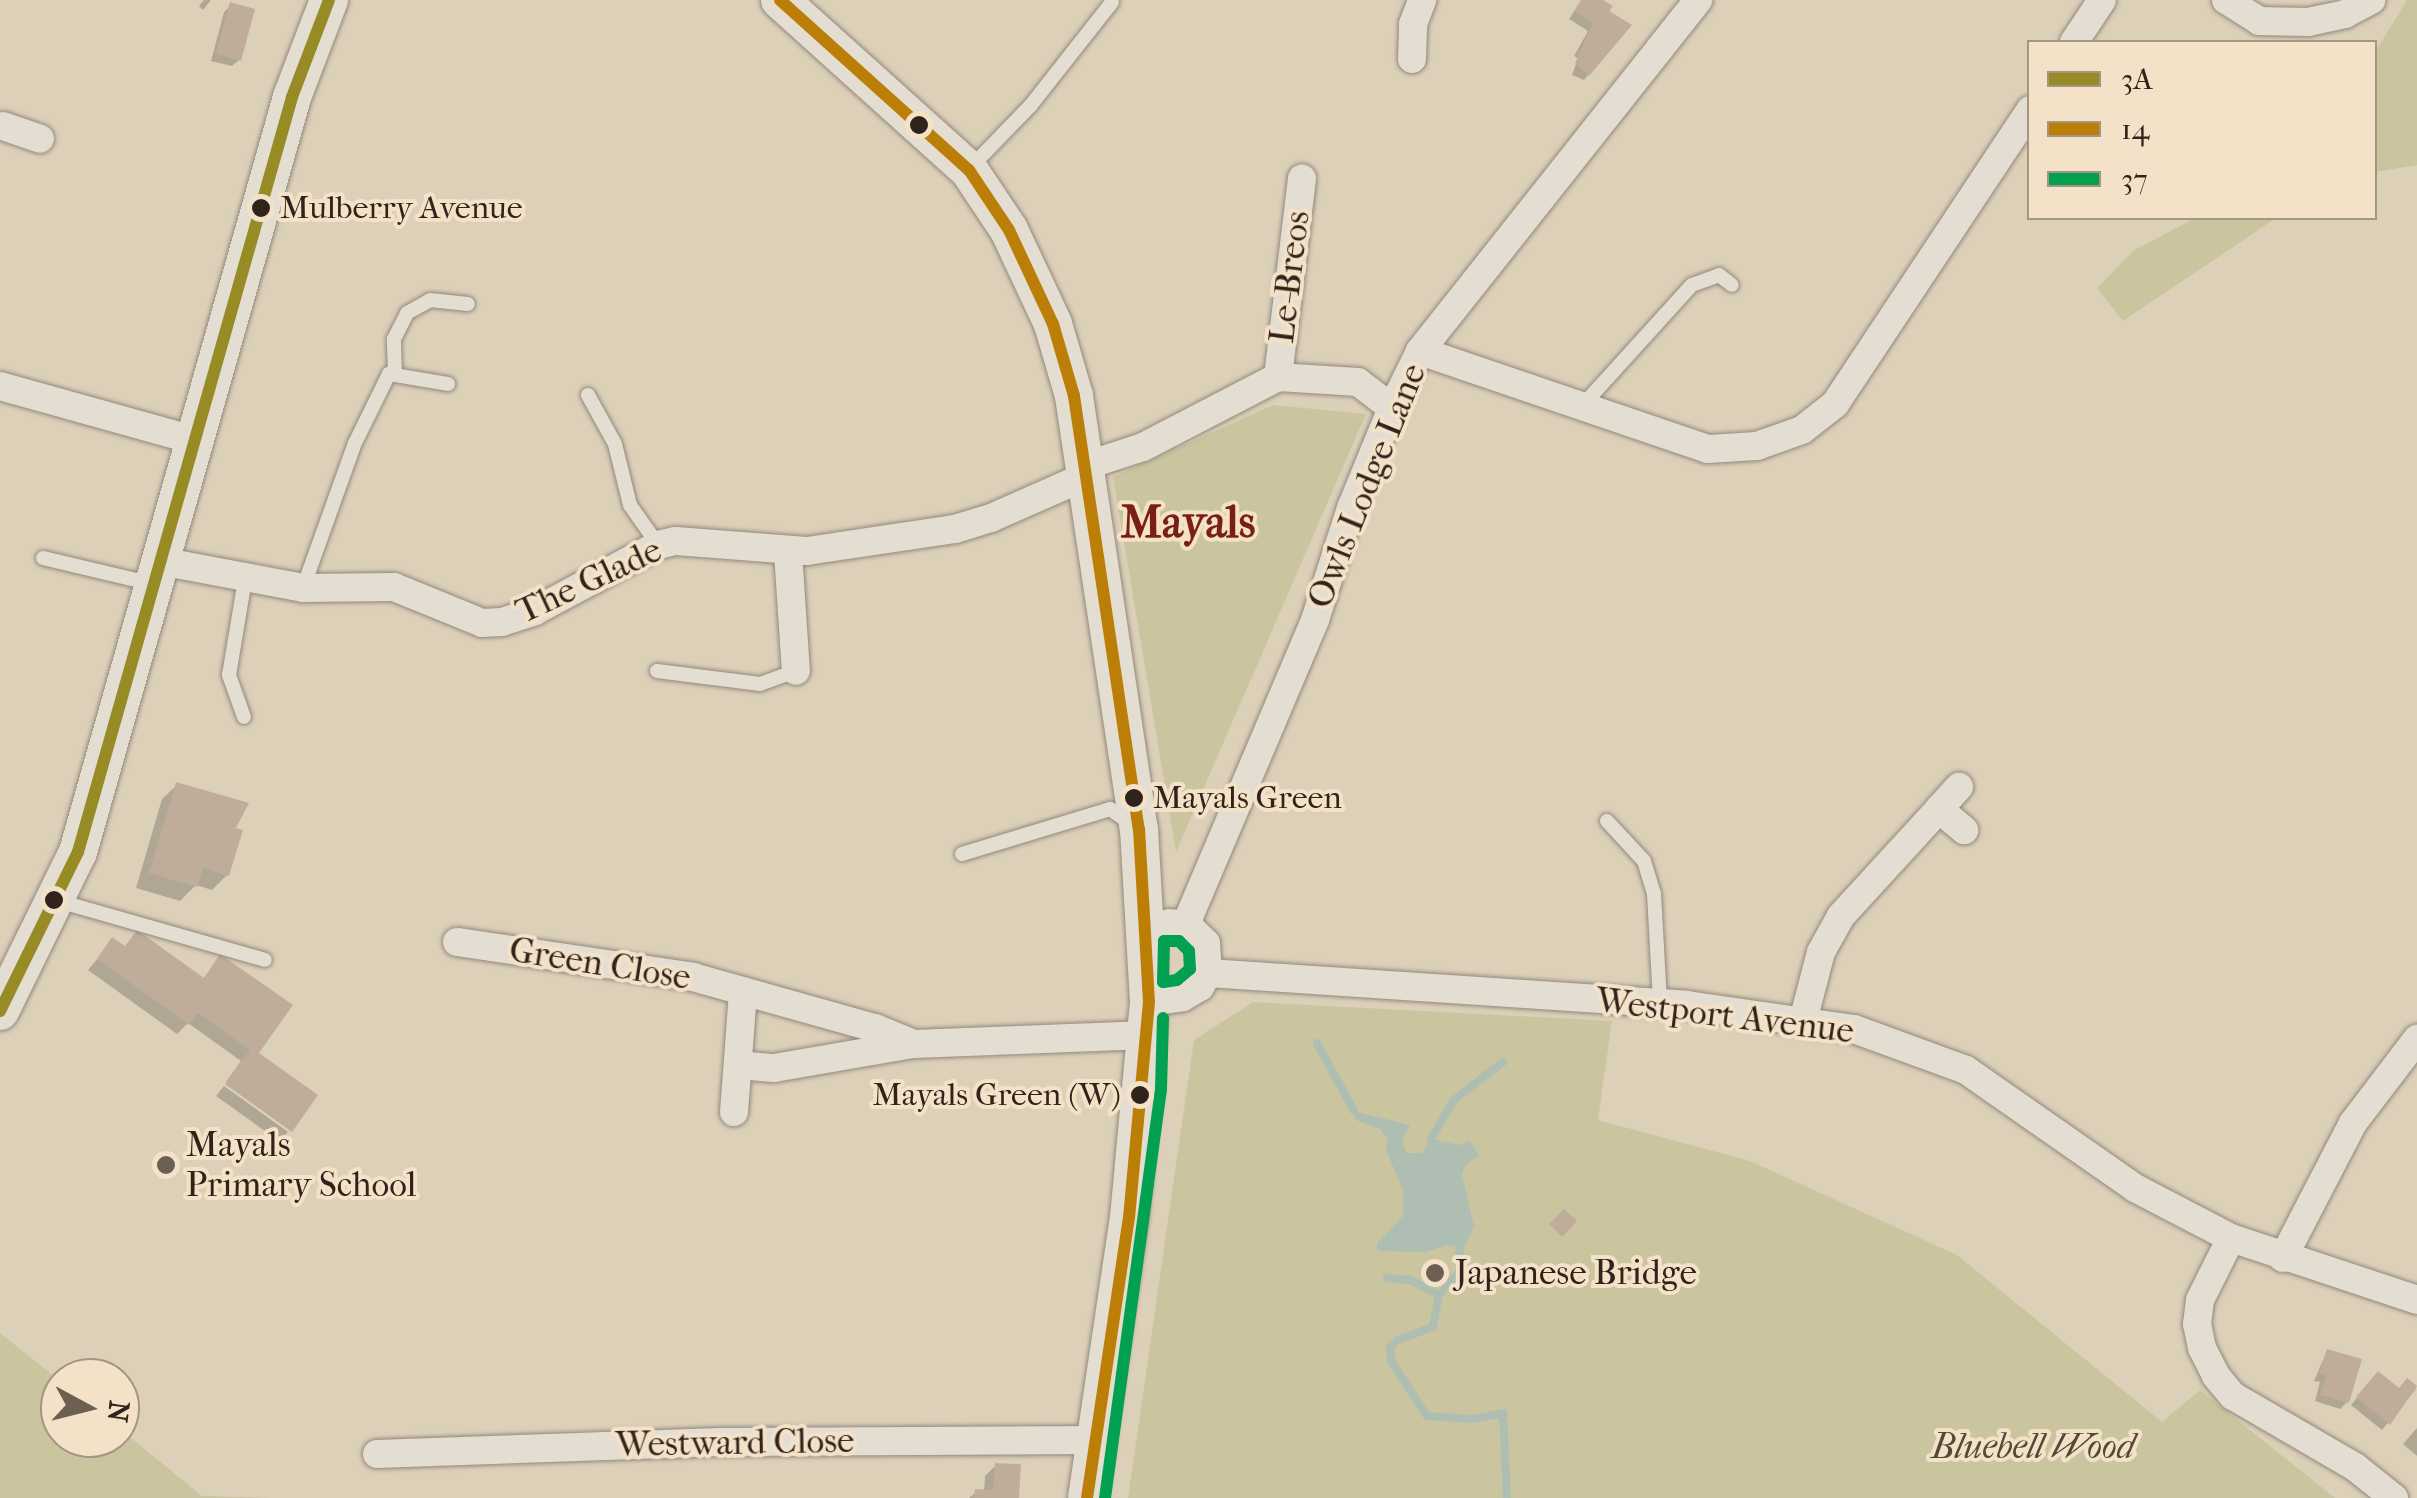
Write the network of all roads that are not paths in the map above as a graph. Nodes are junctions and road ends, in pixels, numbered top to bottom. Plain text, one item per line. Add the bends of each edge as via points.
1 (329, 0) edge
2 (780, 0) edge
3 (1422, 0) edge
4 (2102, 0) edge
5 (2226, 0) edge
6 (2371, 0) edge
7 (1112, 2) edge
8 (1693, 2) edge
9 (2075, 40) edge
10 (1412, 58) dead end
11 (2027, 115) edge
12 (1, 129) edge
13 (40, 139) dead end
14 (969, 170) junction
15 (1302, 178) dead end
16 (1732, 285) dead end
17 (468, 304) dead end
18 (1420, 352) junction
19 (395, 374) junction
20 (1278, 376) junction
21 (448, 384) dead end
22 (0, 386) edge
23 (588, 395) dead end
24 (1583, 404) junction
25 (1392, 408) junction
26 (194, 440) junction
27 (1083, 472) junction
28 (658, 545) junction
29 (788, 552) junction
30 (43, 558) dead end
31 (157, 572) junction
32 (245, 579) junction
33 (303, 588) junction
34 (657, 671) dead end
35 (796, 671) joint
36 (244, 717) dead end
37 (1959, 788) dead end
38 (1939, 810) junction
39 (1606, 821) dead end
40 (1139, 829) junction
41 (1964, 830) dead end
42 (962, 854) dead end
43 (58, 901) junction
44 (1147, 923) junction
45 (1186, 924) junction
46 (457, 942) dead end
47 (265, 960) dead end
48 (1208, 973) junction
49 (742, 991) junction
50 (1660, 1004) junction
51 (0, 1011) edge
52 (1148, 1019) junction
53 (1804, 1021) junction
54 (2417, 1039) edge
55 (914, 1044) junction
56 (738, 1065) junction
57 (734, 1112) dead end
58 (2231, 1238) junction
59 (2282, 1258) junction
60 (2417, 1300) edge
61 (1094, 1440) junction
62 (376, 1454) dead end
63 (1088, 1498) edge
64 (2394, 1498) edge

1 - 26 main road via 292,96
2 - 14 main road
3 - 10 street
4 - 9 street
5 - 6 street via 2259,21 2308,22
7 - 14 lane via 1031,105
8 - 18 street, Owls Lodge Lane
11 - 24 street via 1835,404 1802,430 1757,446 1708,449
12 - 13 street
14 - 27 main road via 1009,230 1053,324 1074,396
15 - 20 street, Le-Breos
16 - 24 lane via 1719,275 1692,285
17 - 19 lane via 430,300 407,313 394,339
18 - 24 street
18 - 25 street, Owls Lodge Lane
19 - 21 lane
19 - 33 lane via 382,386 355,444
20 - 25 street via 1358,382
20 - 27 street
22 - 26 street
23 - 28 lane via 615,444 630,505
25 - 45 street, Owls Lodge Lane via 1315,620
26 - 31 main road
27 - 29 street via 955,529
27 - 40 main road
28 - 29 street, The Glade
28 - 33 street, The Glade via 502,622 482,622 394,587
29 - 35 street
30 - 31 lane
31 - 32 street, The Glade
31 - 43 main road via 78,852
32 - 33 street, The Glade
32 - 36 lane via 229,675
34 - 35 lane via 760,684
37 - 38 street
38 - 41 street
38 - 53 street via 1842,916 1822,952
39 - 50 lane via 1644,861 1654,894
40 - 42 lane via 1110,809
40 - 44 main road
43 - 47 lane
43 - 51 main road
44 - 45 street
44 - 52 main road
45 - 48 street via 1206,943
46 - 49 street, Green Close via 596,959
48 - 50 street, Westport Avenue
48 - 52 street, Green Close via 1200,987
49 - 55 street, Green Close
49 - 56 street
50 - 53 street, Westport Avenue
52 - 55 street, Green Close
52 - 61 main road via 1129,1217
53 - 58 street, Westport Avenue via 1883,1038 1966,1070 2134,1188
54 - 59 street via 2353,1122
55 - 56 street, Green Close via 774,1068
56 - 57 street
58 - 59 street, Westport Avenue
58 - 64 street via 2200,1300 2197,1324 2216,1376 2233,1396 2355,1466
59 - 60 street, Westport Avenue
61 - 62 street, Westward Close via 720,1442
61 - 63 main road

